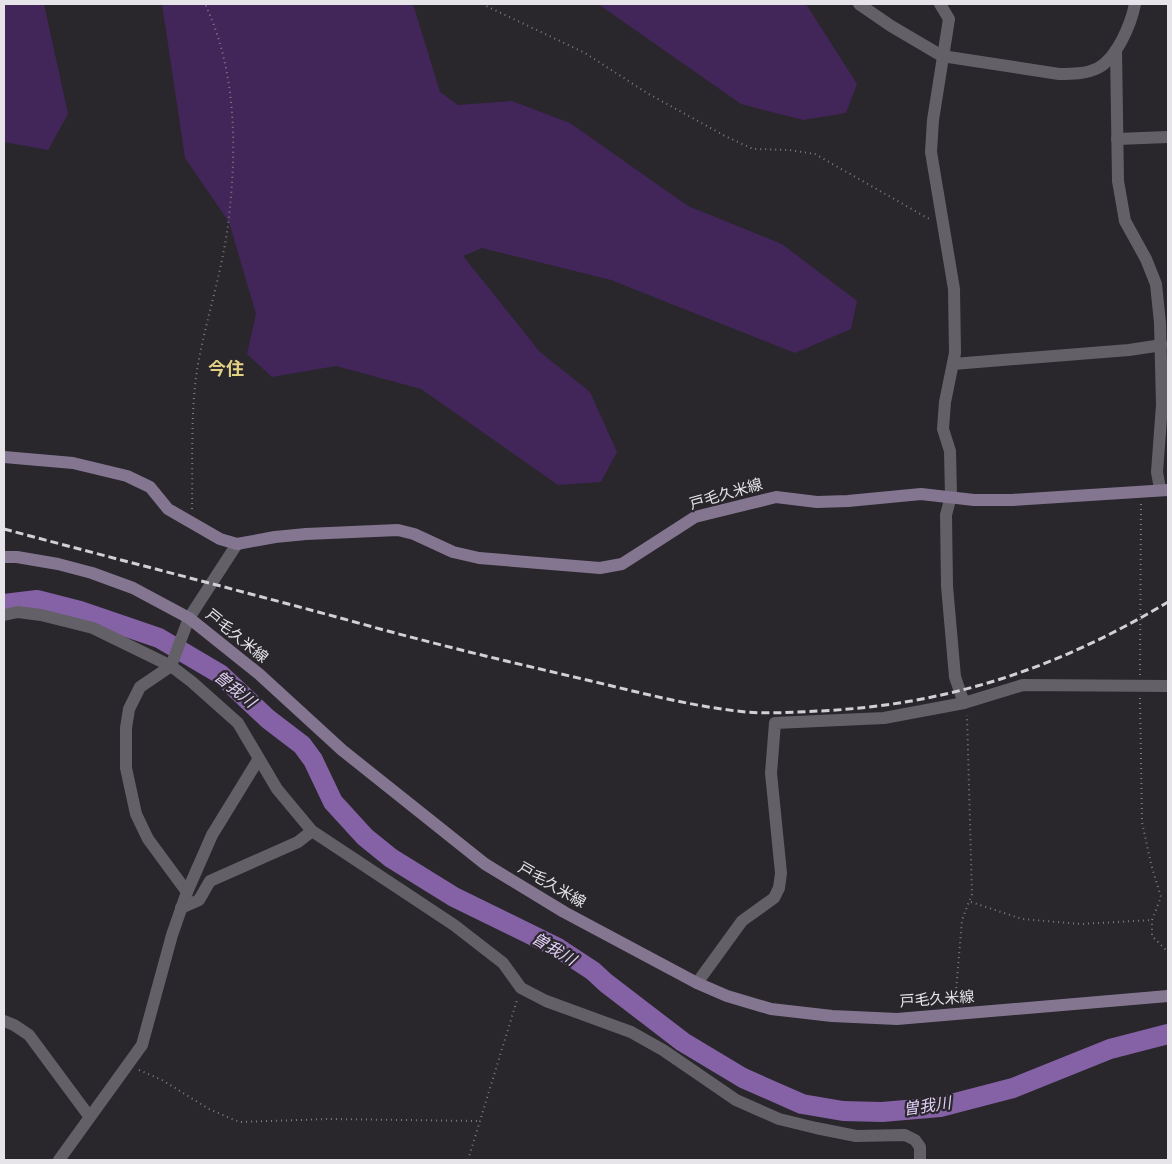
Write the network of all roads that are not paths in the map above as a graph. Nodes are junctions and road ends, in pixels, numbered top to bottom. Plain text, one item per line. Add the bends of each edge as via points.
1 (859, 4) edge
2 (940, 4) edge
3 (1135, 4) edge
4 (1116, 50) junction
5 (942, 56) junction
6 (1168, 137) edge
7 (1117, 139) junction
8 (1164, 314) edge
9 (1162, 345) junction
10 (953, 364) junction
11 (4, 457) edge
12 (1164, 489) edge
13 (951, 496) junction
14 (237, 544) junction
15 (4, 557) edge
16 (4, 615) edge
17 (189, 618) junction
18 (171, 666) junction
19 (1168, 686) edge
20 (964, 703) junction
21 (258, 760) junction
22 (312, 831) junction
23 (187, 892) junction
24 (182, 908) junction
25 (697, 983) junction
26 (1168, 996) edge
27 (4, 1022) edge
28 (89, 1116) junction
29 (59, 1160) edge
30 (920, 1160) edge

1 - 5 street
2 - 5 street via 949,19
3 - 4 street via 1132,18
4 - 5 street via 1099,67 1072,74
4 - 7 street
5 - 10 street via 931,152 954,289
6 - 7 street
7 - 8 street via 1118,181 1125,221 1146,259
8 - 9 street
9 - 10 street
9 - 12 street via 1157,472
10 - 13 street via 945,402 944,429 950,451
11 - 14 main road via 73,463 127,476 150,487 168,510 220,539
12 - 13 main road, 戸毛久米線 via 1012,500
13 - 14 main road, 戸毛久米線 via 921,494 816,502 776,497 695,517 622,564 600,568 479,558 453,552 398,530 306,534
13 - 20 street via 946,515 947,586 955,677
14 - 17 street
15 - 17 main road, 戸毛久米線 via 58,564 92,573 133,588
16 - 18 street via 18,612 41,615 92,628
17 - 18 street
17 - 25 main road, 戸毛久米線 via 258,674 349,756 485,864 564,912
18 - 21 street via 238,723
18 - 23 street via 140,687 129,709 126,768 136,814 148,838
19 - 20 street via 1024,685
20 - 25 street via 884,718 775,723 771,773 781,873 779,888 774,898 742,921
21 - 22 street
21 - 23 street via 212,836
22 - 24 street via 298,842 210,881 199,900
22 - 30 street via 454,925 503,963 521,988 546,1001 631,1032 736,1100 779,1119 856,1136 905,1136 915,1140 920,1147
23 - 24 street
24 - 28 street via 142,1045
25 - 26 main road, 戸毛久米線 via 771,1009 897,1019
27 - 28 street via 28,1035
28 - 29 street

